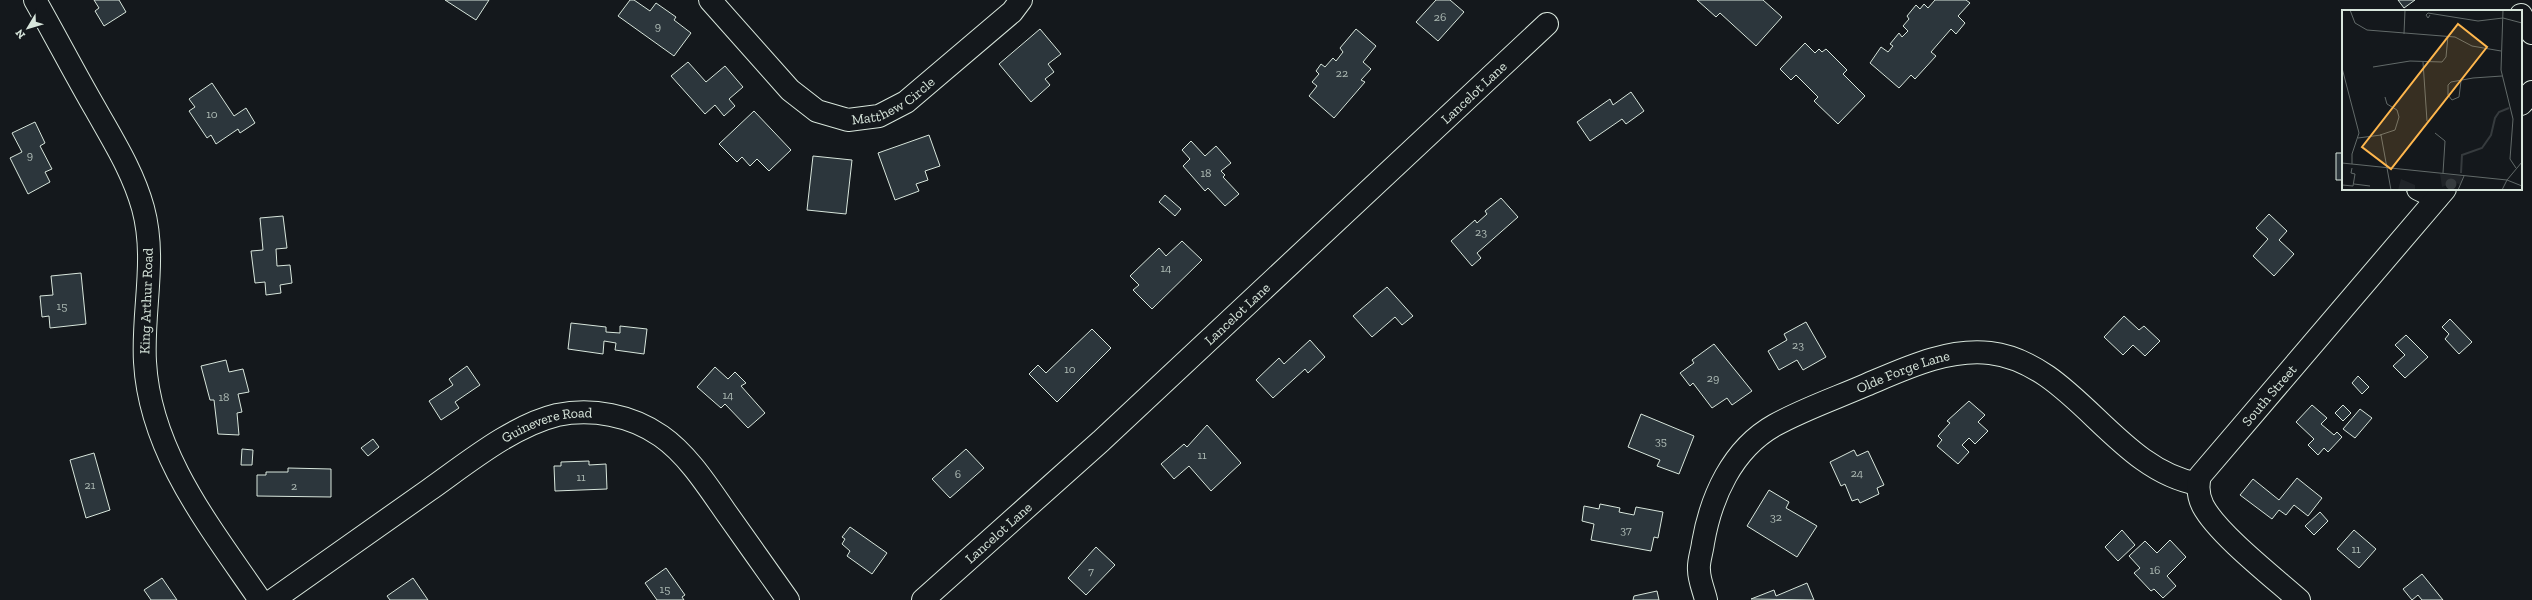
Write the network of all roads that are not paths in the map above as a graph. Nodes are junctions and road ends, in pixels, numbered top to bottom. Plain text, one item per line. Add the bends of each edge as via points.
1 (35, 0) edge
2 (710, 0) edge
3 (1021, 0) edge
4 (2512, 0) edge
5 (2517, 10) edge
6 (2522, 17) edge
7 (1547, 24) dead end
8 (2532, 33) edge
9 (2532, 92) edge
10 (2522, 103) edge
11 (2433, 192) edge
12 (2198, 484) junction
13 (260, 600) edge
14 (273, 600) edge
15 (788, 600) edge
16 (923, 600) edge
17 (1706, 600) edge
18 (2299, 600) edge

1 - 13 main road, King Arthur Road via 116,145 143,210 149,265 145,324 146,381 164,442 199,510
2 - 3 main road, Matthew Circle via 790,90 817,111 848,120 879,116 906,102 1012,12
4 - 5 main road
6 - 8 main road
7 - 16 main road, Lancelot Lane via 1101,441
9 - 10 main road
11 - 12 main road, South Street via 2393,252 2211,462
12 - 17 main road, Olde Forge Lane via 2169,476 2135,454 2055,382 2020,360 1990,353 1953,354 1910,366 1812,408 1774,426 1746,448 1722,481 1707,521 1699,570
12 - 18 main road via 2203,506 2220,528
14 - 15 main road, Guinevere Road via 492,446 535,423 578,413 620,417 648,429 672,446 706,484

